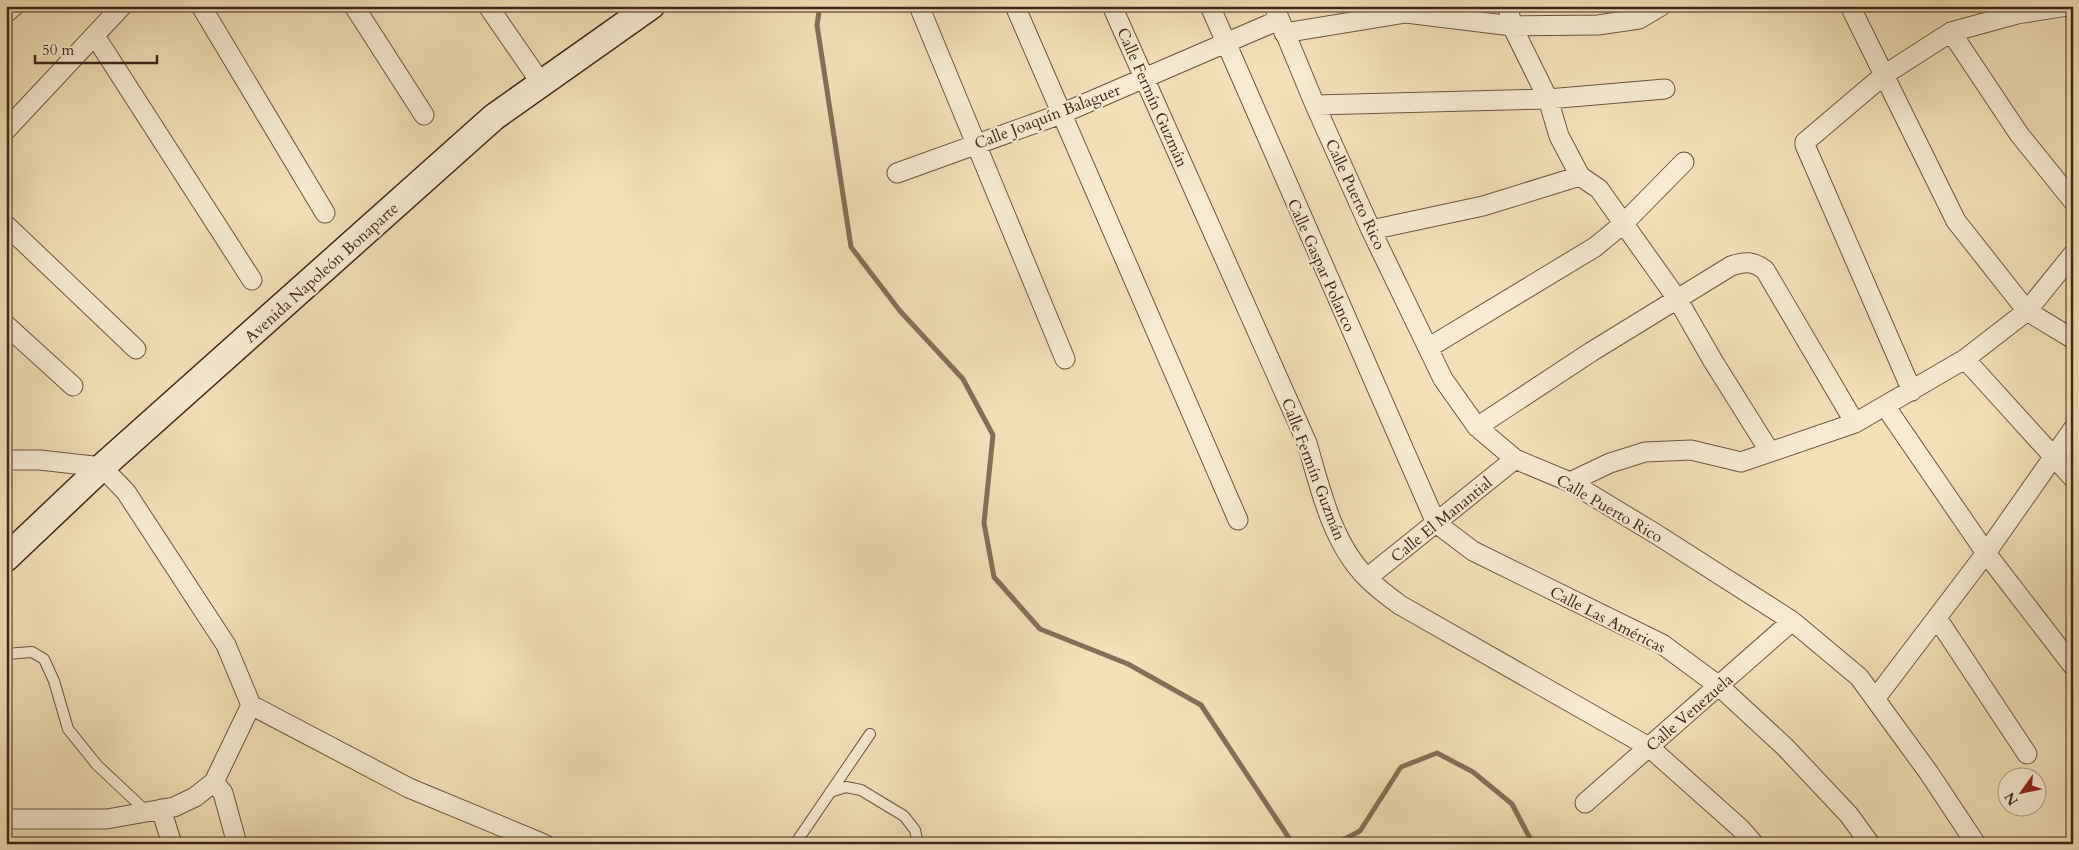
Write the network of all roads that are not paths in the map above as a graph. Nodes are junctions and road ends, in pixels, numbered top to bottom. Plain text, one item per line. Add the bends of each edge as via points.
1 (14, 6) edge
2 (122, 6) edge
3 (201, 6) edge
4 (354, 6) edge
5 (488, 6) edge
6 (651, 6) edge
7 (919, 6) edge
8 (1015, 6) edge
9 (1112, 6) edge
10 (1210, 6) edge
11 (1508, 6) edge
12 (1661, 6) edge
13 (1850, 6) edge
14 (2067, 6) edge
15 (6, 13) edge
16 (1279, 20) edge
17 (1512, 26) junction
18 (1951, 32) junction
19 (95, 36) junction
20 (1225, 43) junction
21 (1884, 75) junction
22 (1145, 78) junction
23 (541, 83) junction
24 (1664, 90) dead end
25 (1548, 99) junction
26 (1315, 105) junction
27 (1060, 114) junction
28 (424, 115) dead end
29 (6, 130) edge
30 (976, 143) junction
31 (1684, 162) dead end
32 (897, 174) dead end
33 (1580, 176) junction
34 (2073, 201) edge
35 (325, 213) dead end
36 (1624, 224) junction
37 (6, 225) edge
38 (1372, 230) junction
39 (2073, 254) edge
40 (252, 280) dead end
41 (1678, 300) junction
42 (2027, 311) junction
43 (6, 325) edge
44 (2073, 339) edge
45 (1428, 348) junction
46 (136, 349) dead end
47 (1065, 359) dead end
48 (1965, 359) junction
49 (73, 386) dead end
50 (1912, 391) junction
51 (1885, 406) junction
52 (1855, 423) junction
53 (1477, 427) junction
54 (2073, 429) edge
55 (1770, 452) junction
56 (2053, 458) junction
57 (1515, 459) junction
58 (6, 460) edge
59 (102, 467) junction
60 (2073, 478) edge
61 (1570, 482) junction
62 (1238, 520) dead end
63 (1436, 523) junction
64 (1986, 552) junction
65 (6, 558) edge
66 (1366, 578) junction
67 (1937, 618) junction
68 (1792, 621) junction
69 (6, 654) edge
70 (2073, 666) edge
71 (1719, 686) junction
72 (1875, 700) junction
73 (251, 706) junction
74 (870, 734) dead end
75 (1649, 747) junction
76 (2027, 754) dead end
77 (214, 782) junction
78 (830, 792) junction
79 (1585, 803) dead end
80 (154, 810) junction
81 (6, 819) edge
82 (172, 844) edge
83 (237, 844) edge
84 (544, 844) edge
85 (795, 844) edge
86 (918, 844) edge
87 (1754, 844) edge
88 (1870, 844) edge
89 (1976, 844) edge

1 - 15 street
2 - 19 street
3 - 35 street
4 - 28 street
5 - 23 street
6 - 23 main road, Avenida Napoleón Bonaparte
7 - 30 street
8 - 27 street
9 - 22 street, Calle Fermín Guzmán
10 - 20 street, Calle Gaspar Polanco
11 - 17 street
12 - 17 street, Calle Joaquín Balaguer via 1639,19 1598,25
13 - 21 street
14 - 18 street via 2017,14
16 - 17 street, Calle Joaquín Balaguer via 1406,13
16 - 20 street, Calle Joaquín Balaguer
16 - 26 street, Calle Puerto Rico
17 - 25 street
18 - 21 street
18 - 34 street via 2019,134
19 - 29 street
19 - 40 street
20 - 22 street, Calle Joaquín Balaguer
20 - 63 street, Calle Gaspar Polanco
21 - 42 street via 1956,221
21 - 50 street via 1805,145
22 - 27 street, Calle Joaquín Balaguer
22 - 66 street, Calle Fermín Guzmán via 1307,443 1334,525 1345,549
23 - 59 main road, Avenida Napoleón Bonaparte via 494,117
24 - 25 street
25 - 26 street
25 - 33 street via 1559,136
26 - 38 street, Calle Puerto Rico
27 - 30 street, Calle Joaquín Balaguer
27 - 62 street
30 - 32 street, Calle Joaquín Balaguer
30 - 47 street
31 - 36 street
33 - 36 street via 1600,189
33 - 38 street via 1483,206
36 - 41 street
36 - 45 street via 1595,247
37 - 46 street
38 - 45 street, Calle Puerto Rico
39 - 42 street
41 - 52 street via 1731,266 1755,263 1765,270
41 - 53 street via 1591,352
41 - 55 street
42 - 44 street
42 - 48 street
43 - 49 street
45 - 53 street, Calle Puerto Rico via 1443,379
48 - 50 street
48 - 56 street
50 - 51 street
51 - 52 street
51 - 64 street
52 - 55 street
53 - 57 street, Calle Puerto Rico
54 - 56 street
55 - 61 street via 1741,462 1691,450 1645,452 1610,463
56 - 60 street
56 - 64 street
57 - 61 street, Calle Puerto Rico
57 - 63 street, Calle El Manantial
58 - 59 street
59 - 65 main road, Avenida Napoleón Bonaparte
59 - 73 street via 126,492 226,645
61 - 68 street, Calle Puerto Rico
63 - 66 street, Calle El Manantial
63 - 71 street, Calle Las Américas via 1473,551 1662,644
64 - 67 street
64 - 70 street
66 - 75 street, Calle Fermín Guzmán via 1400,606
67 - 72 street
67 - 76 street
68 - 71 street, Calle Venezuela
68 - 72 street, Calle Puerto Rico via 1859,677
69 - 80 lane via 32,652 44,659 68,729 97,765
71 - 75 street, Calle Venezuela
71 - 88 street, Calle Las Américas via 1785,747 1849,815
72 - 89 street, Calle Puerto Rico
73 - 77 street
73 - 84 street via 409,788
74 - 78 lane
75 - 79 street, Calle Venezuela
75 - 87 street, Calle Fermín Guzmán
77 - 80 street via 195,797 174,807
77 - 83 street via 222,793
78 - 85 lane
78 - 86 lane via 846,787 868,794 904,816 915,830
80 - 81 street via 107,819
80 - 82 street

